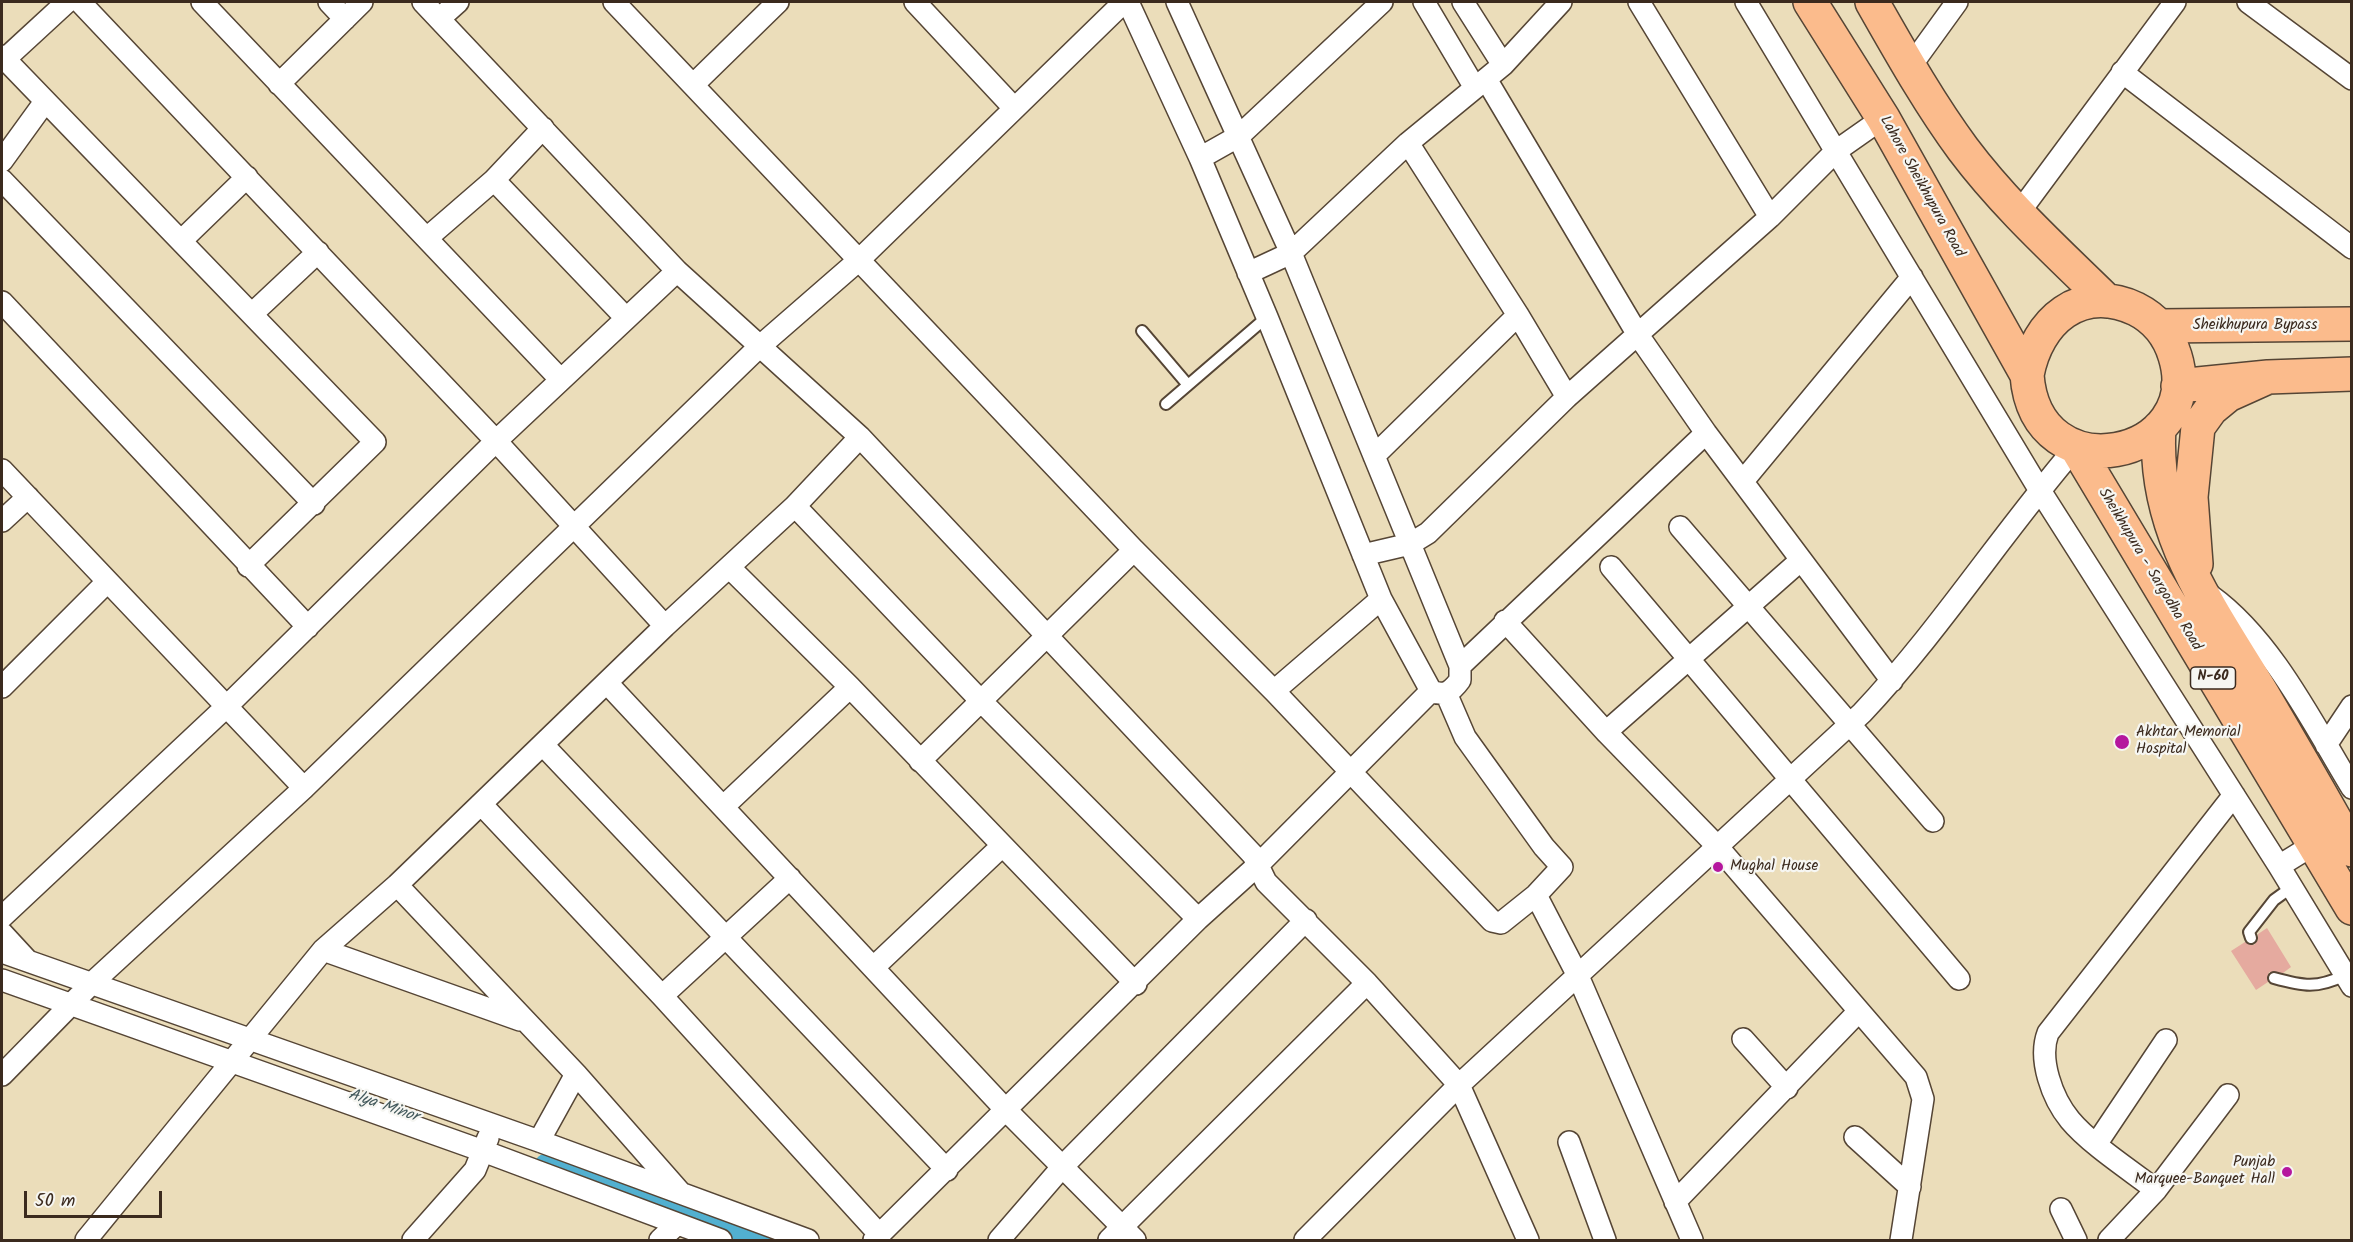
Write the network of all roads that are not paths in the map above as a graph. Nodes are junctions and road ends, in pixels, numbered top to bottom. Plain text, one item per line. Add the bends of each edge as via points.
1 (68, 2) edge
2 (80, 2) edge
3 (202, 2) edge
4 (329, 2) edge
5 (362, 2) edge
6 (423, 2) edge
7 (458, 2) edge
8 (614, 2) edge
9 (778, 2) edge
10 (915, 2) edge
11 (1126, 2) edge
12 (1177, 2) edge
13 (1382, 2) edge
14 (1424, 2) edge
15 (1463, 2) edge
16 (1561, 2) edge
17 (1639, 2) edge
18 (1746, 2) edge
19 (1810, 2) edge
20 (1872, 2) edge
21 (1957, 2) edge
22 (2175, 2) edge
23 (2248, 2) edge
24 (345, 18) junction
25 (439, 19) junction
26 (3, 58) edge
27 (1503, 65) junction
28 (1910, 67) junction
29 (2122, 72) junction
30 (2352, 79) edge
31 (279, 84) junction
32 (1480, 84) junction
33 (693, 85) junction
34 (45, 103) junction
35 (1014, 108) junction
36 (1883, 118) junction
37 (543, 128) junction
38 (1239, 136) junction
39 (1408, 143) junction
40 (1836, 151) junction
41 (1200, 158) junction
42 (2, 161) edge
43 (247, 177) junction
44 (2, 180) edge
45 (494, 180) junction
46 (2018, 214) junction
47 (1770, 217) junction
48 (427, 238) junction
49 (181, 241) junction
50 (2352, 248) edge
51 (318, 252) junction
52 (1291, 253) junction
53 (860, 260) junction
54 (677, 271) junction
55 (1248, 273) junction
56 (1912, 277) junction
57 (2107, 301) junction
58 (2, 302) edge
59 (253, 313) junction
60 (1518, 315) junction
61 (1267, 317) junction
62 (626, 318) junction
63 (2347, 319) edge
64 (2159, 326) junction
65 (1142, 331) dead end
66 (1638, 335) junction
67 (759, 347) junction
68 (2352, 374) edge
69 (2027, 375) junction
70 (2268, 376) junction
71 (561, 380) junction
72 (1188, 385) junction
73 (2178, 386) junction
74 (1567, 398) junction
75 (1166, 404) dead end
76 (2159, 428) junction
77 (1707, 433) junction
78 (860, 437) junction
79 (496, 441) junction
80 (2076, 447) junction
81 (1374, 456) junction
82 (2, 470) edge
83 (1743, 481) junction
84 (2039, 489) junction
85 (27, 497) junction
86 (314, 504) junction
87 (795, 506) junction
88 (2, 521) edge
89 (574, 527) junction
90 (1680, 527) dead end
91 (1410, 544) junction
92 (1134, 550) junction
93 (1363, 555) junction
94 (1801, 560) junction
95 (249, 566) junction
96 (1611, 567) dead end
97 (730, 568) junction
98 (107, 582) junction
99 (2197, 586) junction
100 (1382, 599) junction
101 (1749, 606) junction
102 (1505, 621) junction
103 (665, 626) junction
104 (308, 627) junction
105 (1046, 634) junction
106 (1689, 659) junction
107 (1460, 666) junction
108 (1892, 681) junction
109 (607, 684) junction
110 (2, 687) edge
111 (850, 687) junction
112 (1274, 691) junction
113 (1438, 692) junction
114 (980, 700) junction
115 (2352, 706) edge
116 (226, 707) junction
117 (1850, 724) junction
118 (1606, 732) junction
119 (543, 745) junction
120 (2326, 745) junction
121 (920, 761) junction
122 (1348, 772) junction
123 (1790, 779) junction
124 (304, 788) junction
125 (2352, 788) edge
126 (2234, 795) junction
127 (482, 804) junction
128 (723, 807) junction
129 (1933, 821) dead end
130 (2313, 845) junction
131 (1002, 846) junction
132 (1717, 846) junction
133 (2352, 850) edge
134 (1258, 865) junction
135 (2279, 866) junction
136 (790, 878) junction
137 (397, 885) junction
138 (2292, 887) junction
139 (1536, 895) junction
140 (2352, 909) edge
141 (2, 917) edge
142 (1198, 919) junction
143 (1306, 920) junction
144 (2, 933) edge
145 (2251, 938) dead end
146 (727, 939) junction
147 (323, 950) junction
148 (2, 952) edge
149 (27, 960) junction
150 (874, 968) junction
151 (1578, 976) junction
152 (2274, 978) dead end
153 (1959, 979) dead end
154 (2, 980) edge
155 (2348, 981) edge
156 (92, 983) junction
157 (1367, 983) junction
158 (1136, 984) junction
159 (662, 996) junction
160 (70, 1005) junction
161 (1859, 1011) junction
162 (523, 1021) junction
163 (1743, 1039) dead end
164 (2166, 1040) dead end
165 (250, 1041) junction
166 (232, 1064) junction
167 (576, 1074) junction
168 (2, 1075) edge
169 (1459, 1085) junction
170 (1787, 1088) junction
171 (2228, 1095) dead end
172 (1006, 1110) junction
173 (1855, 1137) dead end
174 (488, 1139) junction
175 (539, 1141) junction
176 (1569, 1142) dead end
177 (2097, 1143) junction
178 (1063, 1166) junction
179 (947, 1170) junction
180 (1910, 1187) junction
181 (2156, 1190) junction
182 (681, 1194) junction
183 (1675, 1202) junction
184 (2061, 1209) dead end
185 (676, 1226) junction
186 (1122, 1236) edge
187 (876, 1237) edge
188 (86, 1240) edge
189 (413, 1240) edge
190 (660, 1240) edge
191 (721, 1240) edge
192 (808, 1240) edge
193 (999, 1240) edge
194 (1305, 1240) edge
195 (1528, 1240) edge
196 (1605, 1240) edge
197 (1692, 1240) edge
198 (1901, 1240) edge
199 (2076, 1240) edge
200 (2109, 1240) edge

1 - 26 street
2 - 43 street
3 - 31 street
4 - 24 street
5 - 24 street
6 - 25 street
7 - 25 street
8 - 33 street
9 - 33 street
10 - 35 street
11 - 35 street
11 - 41 street
12 - 38 street
13 - 38 street
14 - 32 street
15 - 27 street
16 - 27 street
17 - 47 street
18 - 40 street
19 - 36 highway, Lahore Sheikhupura Road
20 - 28 highway
21 - 28 street
22 - 29 street
23 - 30 street
24 - 31 street
25 - 37 street
26 - 34 street
27 - 32 street
28 - 46 highway via 1962,147
29 - 46 street
29 - 50 street
31 - 48 street
32 - 39 street
32 - 66 street
33 - 53 street
34 - 42 street
34 - 49 street
35 - 53 street
36 - 40 street
36 - 69 highway, Lahore Sheikhupura Road
37 - 45 street
37 - 54 street
38 - 41 street
38 - 52 street
39 - 52 street
39 - 60 street
40 - 47 street
40 - 56 street
41 - 55 street
43 - 49 street
43 - 51 street
44 - 86 street
45 - 48 street
45 - 62 street
46 - 57 highway
47 - 66 street
48 - 71 street
49 - 59 street
51 - 59 street
51 - 79 street
52 - 55 street
52 - 81 street
53 - 67 street
53 - 92 street
54 - 62 street
54 - 67 street
55 - 61 street
56 - 83 street
56 - 84 street
57 - 64 highway via 2144,313
57 - 69 highway via 2083,304 2061,313 2043,330
58 - 95 street
59 - 86 street via 375,442
60 - 74 street
60 - 81 street
61 - 72 lane
61 - 93 street
62 - 71 street
63 - 64 highway, Sheikhupura Bypass
64 - 73 highway via 2178,364
65 - 72 lane
66 - 74 street
66 - 77 street
67 - 78 street
67 - 89 street
68 - 70 highway
69 - 80 highway via 2028,390 2040,418 2062,440
70 - 73 highway
70 - 99 highway via 2228,395 2198,427 2191,497
71 - 79 street
72 - 75 lane
73 - 76 highway via 2172,408
74 - 91 street via 1447,516
76 - 80 highway via 2148,438 2120,450 2090,451
76 - 99 highway, N-60 via 2160,485 2169,522
77 - 83 street
77 - 102 street
78 - 87 street
78 - 105 street
79 - 89 street
79 - 104 street
80 - 84 street
80 - 130 highway, Sheikhupura - Sargodha Road / N-60
81 - 91 street
82 - 85 street
83 - 94 street
84 - 108 street
84 - 126 street
85 - 88 street
85 - 98 street
86 - 95 street
87 - 97 street
87 - 114 street
89 - 103 street
89 - 124 street
90 - 101 street
91 - 93 street
91 - 107 street
92 - 105 street
92 - 112 street
93 - 100 street
94 - 101 street
94 - 108 street
95 - 104 street
96 - 106 street
97 - 103 street
97 - 111 street
98 - 110 street
98 - 116 street
99 - 120 street via 2227,608 2268,654
99 - 133 highway, N-60
100 - 112 street
100 - 113 street
101 - 106 street
101 - 117 street
102 - 107 street
102 - 118 street
103 - 109 street
104 - 116 street
105 - 114 street
105 - 134 street via 1253,855
106 - 118 street
106 - 123 street
107 - 113 street via 1460,680
108 - 117 street
109 - 119 street
109 - 128 street
111 - 121 street
111 - 128 street
112 - 122 street
113 - 122 street
113 - 139 street via 1465,737 1544,847 1562,865 1562,870
114 - 121 street
114 - 142 street
115 - 120 street
116 - 124 street
116 - 141 street
117 - 123 street
117 - 129 street
118 - 132 street
119 - 127 street
119 - 146 street
120 - 125 street
121 - 131 street
122 - 134 street
122 - 139 street via 1494,922 1500,923
123 - 132 street
123 - 153 street
124 - 156 street
126 - 135 street
126 - 177 street via 2044,1043 2046,1070 2063,1109
127 - 137 street
127 - 159 street
128 - 136 street
130 - 135 street
130 - 140 highway, Sheikhupura - Sargodha Road / N-60
131 - 150 street
131 - 158 street
132 - 151 street
132 - 161 street
134 - 142 street
134 - 143 street via 1266,882
135 - 138 street
136 - 146 street
136 - 150 street
137 - 147 street
137 - 162 street
138 - 145 lane via 2260,914 2249,932
138 - 155 street
139 - 151 street
142 - 158 street
143 - 157 street
143 - 178 street
144 - 149 street
146 - 159 street
146 - 179 street
147 - 162 street
147 - 165 street
148 - 149 street
149 - 156 street
150 - 172 street
151 - 169 street
151 - 183 street
152 - 155 lane via 2310,986
154 - 160 street
156 - 160 street
156 - 165 street
157 - 169 street
157 - 186 street
158 - 172 street
159 - 187 street
160 - 166 street
160 - 168 street
161 - 170 street
161 - 180 street via 1921,1087 1923,1099
162 - 167 street
163 - 170 street
164 - 177 street
165 - 166 street
165 - 174 street
166 - 174 street
166 - 188 street
167 - 175 street
167 - 182 street
169 - 194 street
169 - 195 street
170 - 183 street
171 - 181 street
172 - 178 street
172 - 179 street
173 - 180 street
174 - 175 street
174 - 185 street
174 - 189 street via 475,1170
175 - 182 street
176 - 196 street
177 - 181 street
178 - 186 street
178 - 193 street
179 - 187 street
180 - 198 street
181 - 200 street
182 - 192 street
183 - 197 street
184 - 199 street
185 - 190 street
185 - 191 street

